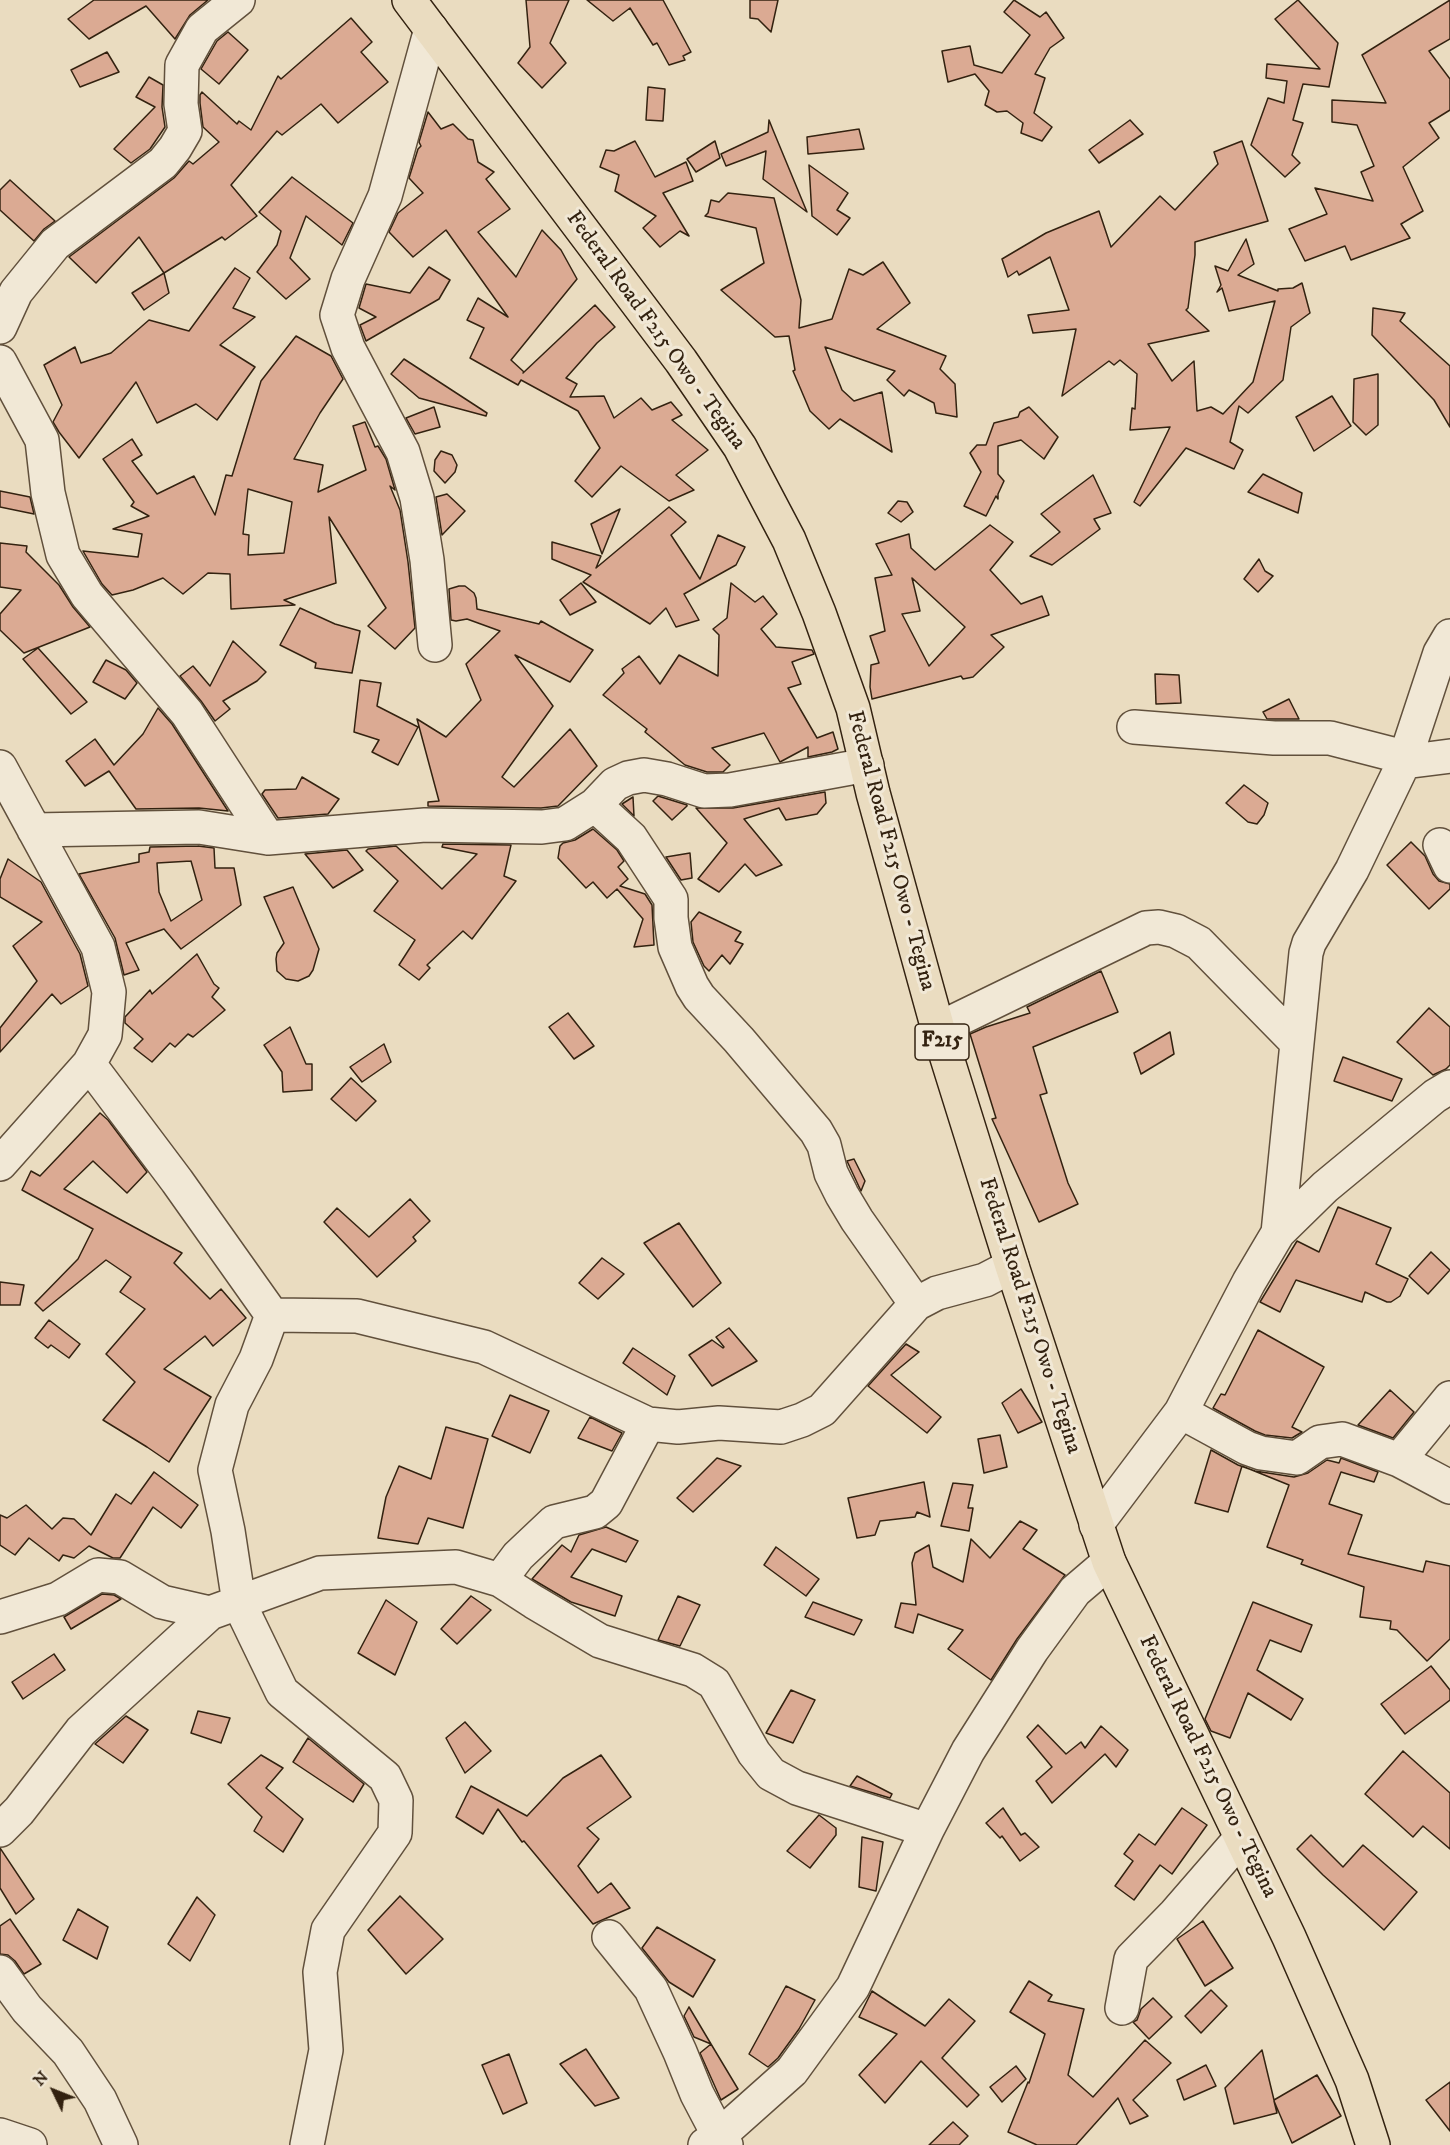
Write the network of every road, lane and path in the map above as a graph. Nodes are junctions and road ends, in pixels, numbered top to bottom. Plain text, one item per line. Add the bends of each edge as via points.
1 (238, 0) edge
2 (409, 0) edge
3 (431, 29) junction
4 (8, 296) edge
5 (0, 327) edge
6 (0, 362) edge
7 (1450, 636) edge
8 (435, 645) dead end
9 (1134, 727) dead end
10 (1450, 756) edge
11 (1404, 762) junction
12 (867, 765) junction
13 (0, 767) edge
14 (595, 805) junction
15 (34, 830) junction
16 (268, 838) junction
17 (938, 1029) junction
18 (1297, 1043) junction
19 (89, 1064) junction
20 (1450, 1087) edge
21 (7, 1144) edge
22 (1278, 1233) junction
23 (1012, 1266) junction
24 (916, 1304) junction
25 (272, 1316) junction
26 (1450, 1398) edge
27 (1181, 1412) junction
28 (648, 1424) junction
29 (1399, 1460) junction
30 (1450, 1487) edge
31 (1096, 1525) junction
32 (1108, 1562) junction
33 (500, 1580) junction
34 (225, 1608) junction
35 (0, 1617) edge
36 (0, 1830) edge
37 (927, 1830) junction
38 (1240, 1839) junction
39 (609, 1937) dead end
40 (0, 1972) edge
41 (1122, 2008) dead end
42 (0, 2135) edge
43 (717, 2142) edge
44 (30, 2145) edge
45 (122, 2145) edge
46 (307, 2145) edge
47 (1373, 2145) edge

1 - 4 street via 202,29 182,65 185,130 175,148 162,163 55,244
2 - 3 main road, Federal Road F215 Owo - Tegina / F215
3 - 8 street via 385,196 348,279 337,315 348,348 403,452 417,498
3 - 12 main road, Federal Road F215 Owo - Tegina / F215 via 681,361 740,447 789,540 819,613
4 - 5 street
6 - 16 street via 42,440 48,494 63,555 87,595 187,713
7 - 11 street via 1440,653
9 - 11 street via 1274,738 1330,738 1392,754
10 - 11 street
11 - 18 street via 1353,870 1305,953
12 - 14 street via 730,790 704,790 644,776 627,778 615,784
12 - 17 main road, Federal Road F215 Owo - Tegina / F215
13 - 15 street
14 - 16 street via 565,824 542,827 425,825
14 - 24 street via 631,838 671,899 675,947 699,997 816,1131 831,1173 856,1220
15 - 16 street via 199,827
15 - 19 street via 98,947 109,992 105,1035
17 - 18 street via 1146,928 1159,927 1198,943
17 - 23 main road, Federal Road F215 Owo - Tegina / F215
18 - 22 street
19 - 21 street
19 - 25 street
20 - 22 street via 1434,1096 1333,1181
22 - 27 street
23 - 24 street via 985,1280 937,1293
23 - 31 main road, Federal Road F215 Owo - Tegina / F215
24 - 28 street via 822,1410 802,1420 781,1427
25 - 28 street via 357,1316 484,1347
25 - 34 street via 256,1359 232,1405 215,1470 228,1531
26 - 29 street
27 - 29 street via 1261,1453 1297,1458 1320,1442 1342,1439
27 - 31 street
28 - 33 street via 606,1503 595,1512 554,1522 518,1556
29 - 30 street
31 - 32 main road, Federal Road F215 Owo - Tegina / F215
32 - 37 street via 1075,1592 1032,1650 968,1751
32 - 38 main road, Federal Road F215 Owo - Tegina / F215
33 - 34 street via 456,1567 320,1573
33 - 37 street via 600,1641 693,1670 714,1683 754,1753 771,1774 796,1788
34 - 35 street via 162,1602 109,1574 98,1575 58,1599
34 - 36 street via 81,1731 20,1811
34 - 46 street via 282,1692 385,1777 396,1800 395,1833 328,1930 320,1971 326,2050
37 - 43 street via 853,1987 792,2071
38 - 41 street via 1131,1959
38 - 47 main road, Federal Road F215 Owo - Tegina / F215 via 1289,1937 1352,2080
39 - 43 street via 651,1989
40 - 45 street via 27,2009 68,2052 100,2100
42 - 44 street

